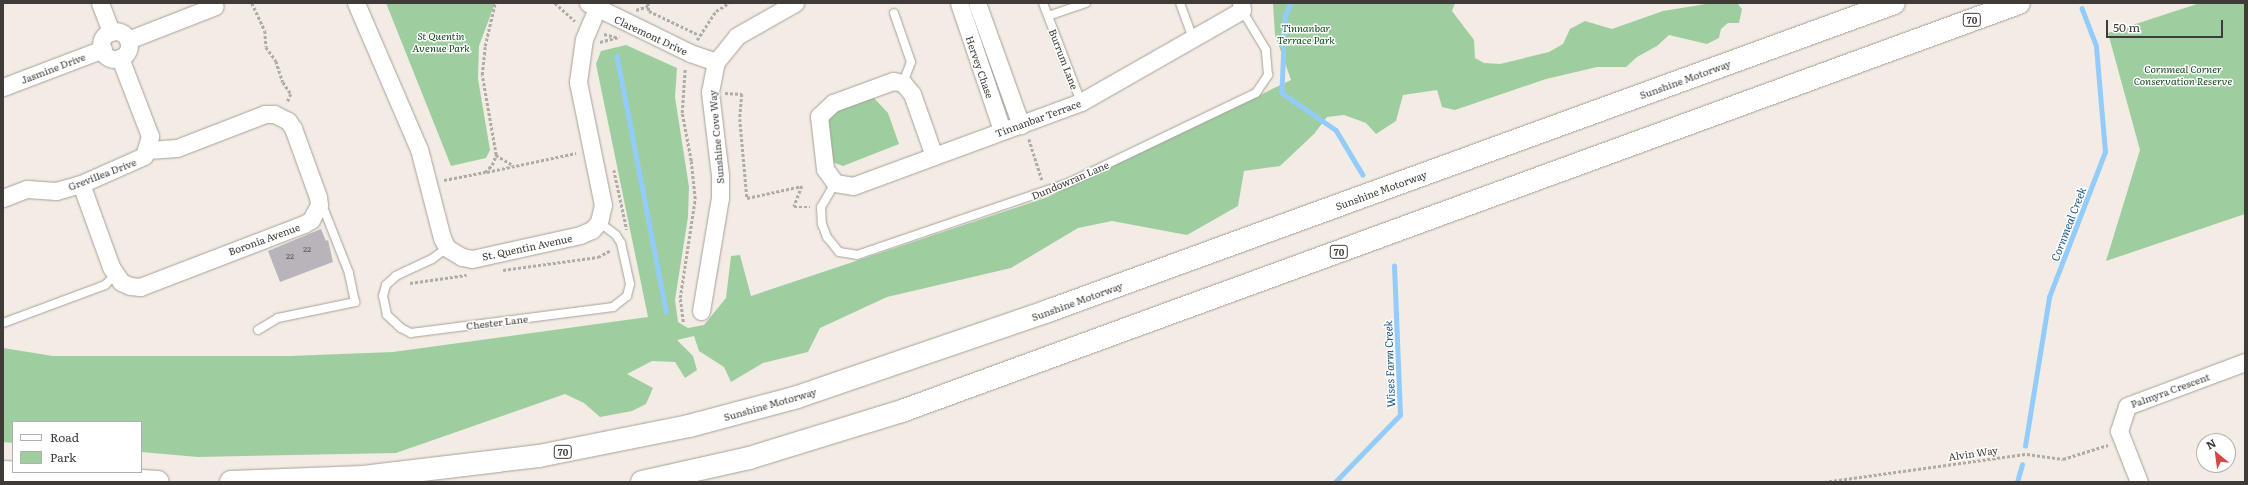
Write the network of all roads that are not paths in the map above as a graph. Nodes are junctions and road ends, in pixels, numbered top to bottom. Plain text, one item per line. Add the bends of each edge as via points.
1 (100, 3) edge
2 (356, 3) edge
3 (795, 3) edge
4 (959, 3) edge
5 (977, 3) edge
6 (1043, 3) edge
7 (1086, 3) edge
8 (1180, 3) edge
9 (1894, 3) edge
10 (2019, 3) edge
11 (215, 6) dead end
12 (592, 6) edge
13 (1242, 7) edge
14 (894, 13) dead end
15 (1048, 16) junction
16 (111, 32) junction
17 (128, 40) junction
18 (1193, 40) junction
19 (103, 49) junction
20 (120, 58) junction
21 (716, 62) junction
22 (903, 83) junction
23 (3, 87) edge
24 (1081, 102) junction
25 (1027, 123) junction
26 (1002, 130) junction
27 (148, 150) junction
28 (934, 156) junction
29 (835, 183) junction
30 (81, 184) junction
31 (3, 198) edge
32 (319, 205) junction
33 (599, 222) junction
34 (447, 248) junction
35 (115, 275) junction
36 (701, 311) dead end
37 (3, 323) edge
38 (258, 330) dead end
39 (2245, 362) edge
40 (18, 473) edge
41 (158, 482) edge
42 (231, 482) edge
43 (642, 482) edge
44 (2139, 482) edge

1 - 16 street
2 - 34 street via 419,149 437,182 442,238
3 - 21 street, Sunshine Cove Way via 737,36
4 - 26 street, Hervey Chase
5 - 25 street, Hervey Chase
6 - 15 lane, Burrum Lane
7 - 15 lane, Burrum Lane
8 - 18 lane
9 - 42 highway, Sunshine Motorway / 70 via 938,351 850,381 737,414 539,456 436,470 363,477
10 - 43 highway, 70 via 902,411 749,458
11 - 17 street
12 - 21 street, Claremont Drive via 690,53
12 - 33 street via 578,72 603,205
13 - 18 street, Tinnanbar Terrace
13 - 29 lane, Dundowran Lane via 1266,50 1268,75 1256,93 1046,192 856,254 839,252 827,237 822,224 821,207
14 - 22 lane via 911,62
15 - 24 lane, Burrum Lane
16 - 17 street via 120,32
16 - 19 street via 103,39
17 - 20 street via 128,50
18 - 24 street, Tinnanbar Terrace
19 - 20 street via 111,58
19 - 23 street, Jasmine Drive
20 - 27 street via 150,136
21 - 36 street, Sunshine Cove Way via 710,92 720,175 720,198
22 - 28 street via 912,94
22 - 29 street via 893,81 833,103 819,116 825,168
24 - 25 street, Tinnanbar Terrace
25 - 26 street, Tinnanbar Terrace
26 - 28 street, Tinnanbar Terrace
27 - 30 street, Grevillea Drive via 140,159
27 - 32 street via 177,148 265,114 281,117 293,128
28 - 29 street, Tinnanbar Terrace via 853,186
30 - 31 street, Grevillea Drive via 56,191 27,189
30 - 35 street
32 - 35 street, Boronia Avenue via 311,220 304,224 140,287 130,286
32 - 38 lane via 325,212 348,273 355,302 278,318
33 - 34 street, St. Quentin Avenue via 592,230 580,235 472,259 462,257
33 - 34 lane, Chester Lane via 616,235 621,243 630,290 621,302 613,307 411,333 387,315 383,296 386,284
35 - 37 lane via 105,284
39 - 44 street, Palmyra Crescent via 2127,406 2119,431
40 - 41 highway

